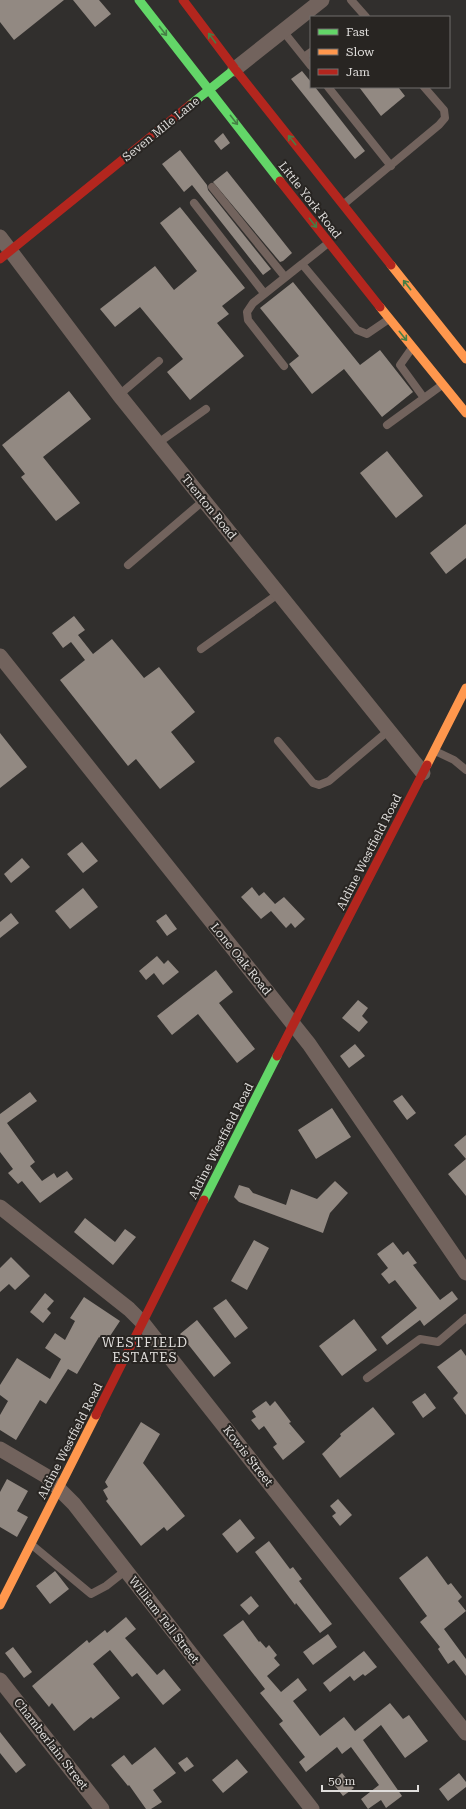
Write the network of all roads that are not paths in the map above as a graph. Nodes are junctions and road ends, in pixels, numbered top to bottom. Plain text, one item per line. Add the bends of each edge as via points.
1 (139, 0) edge
2 (183, 0) edge
3 (322, 0) edge
4 (351, 0) edge
5 (360, 15) edge
6 (283, 31) junction
7 (310, 53) edge
8 (304, 57) junction
9 (310, 65) edge
10 (235, 69) junction
11 (329, 88) edge
12 (425, 88) edge
13 (210, 89) junction
14 (391, 166) junction
15 (212, 187) dead end
16 (194, 203) dead end
17 (343, 205) junction
18 (0, 236) edge
19 (328, 243) junction
20 (6, 254) edge
21 (302, 264) junction
22 (285, 278) junction
23 (264, 293) junction
24 (389, 318) junction
25 (413, 348) junction
26 (466, 359) edge
27 (159, 361) dead end
28 (284, 366) dead end
29 (443, 384) junction
30 (119, 395) junction
31 (424, 398) junction
32 (206, 409) dead end
33 (466, 413) edge
34 (387, 425) dead end
35 (158, 443) junction
36 (204, 500) junction
37 (128, 565) dead end
38 (278, 594) junction
39 (200, 649) dead end
40 (0, 656) edge
41 (466, 688) edge
42 (464, 698) edge
43 (388, 731) junction
44 (278, 741) dead end
45 (434, 751) junction
46 (466, 770) edge
47 (423, 773) junction
48 (293, 1024) junction
49 (0, 1207) edge
50 (466, 1273) edge
51 (466, 1318) edge
52 (142, 1322) junction
53 (367, 1378) dead end
54 (0, 1449) edge
55 (59, 1488) junction
56 (31, 1544) junction
57 (125, 1571) junction
58 (0, 1605) edge
59 (0, 1680) edge
60 (466, 1733) edge
61 (102, 1809) edge
62 (312, 1809) edge

1 -> 13 main road, Little York Road
10 -> 2 main road, Little York Road
3 - 6 street, Seven Mile Lane
4 - 5 lane
6 - 8 lane
6 - 10 street, Seven Mile Lane
7 - 8 lane
8 - 9 lane
10 - 13 main road, Seven Mile Lane
17 -> 10 main road, Little York Road
11 - 14 lane
12 - 14 lane via 444,110 445,118
13 -> 19 main road, Little York Road
13 - 20 main road, Seven Mile Lane
14 - 17 lane
15 - 22 lane
16 - 23 lane
26 -> 17 main road, Little York Road
18 - 20 street, Trenton Road
19 - 21 lane
19 - 24 main road, Little York Road
20 - 30 street, Trenton Road
21 - 22 lane
21 - 24 lane via 356,330 367,334
22 - 23 lane
23 - 28 lane via 248,307 247,316
24 -> 25 main road, Little York Road
25 - 29 main road, Little York Road
25 - 31 lane via 400,365
27 - 30 lane
29 - 31 lane
29 - 33 main road, Little York Road
30 - 35 street, Trenton Road
31 - 34 lane
32 - 35 lane
35 - 36 street, Trenton Road
36 - 37 lane
36 - 38 street, Trenton Road
38 - 39 lane
38 - 43 street, Trenton Road
40 - 48 street, Lone Oak Road
41 - 42 main road, Aldine Westfield Road
42 - 45 main road, Aldine Westfield Road
43 - 44 lane via 330,781 319,785 313,783
43 - 47 street, Trenton Road
45 - 46 lane via 454,760
45 - 47 main road, Aldine Westfield Road
47 - 48 main road, Aldine Westfield Road
48 - 50 street, Lone Oak Road
48 - 52 main road, Aldine Westfield Road
49 - 52 street, Kowis Street
51 - 53 lane via 438,1342 420,1339
52 - 55 main road, Aldine Westfield Road
52 - 60 street, Kowis Street
54 - 55 street, William Tell Street via 46,1476
55 - 56 main road, Aldine Westfield Road
55 - 57 street, William Tell Street
56 - 57 lane via 91,1594
56 - 58 main road, Aldine Westfield Road
57 - 62 street, William Tell Street
59 - 61 street, Chamberlain Street

